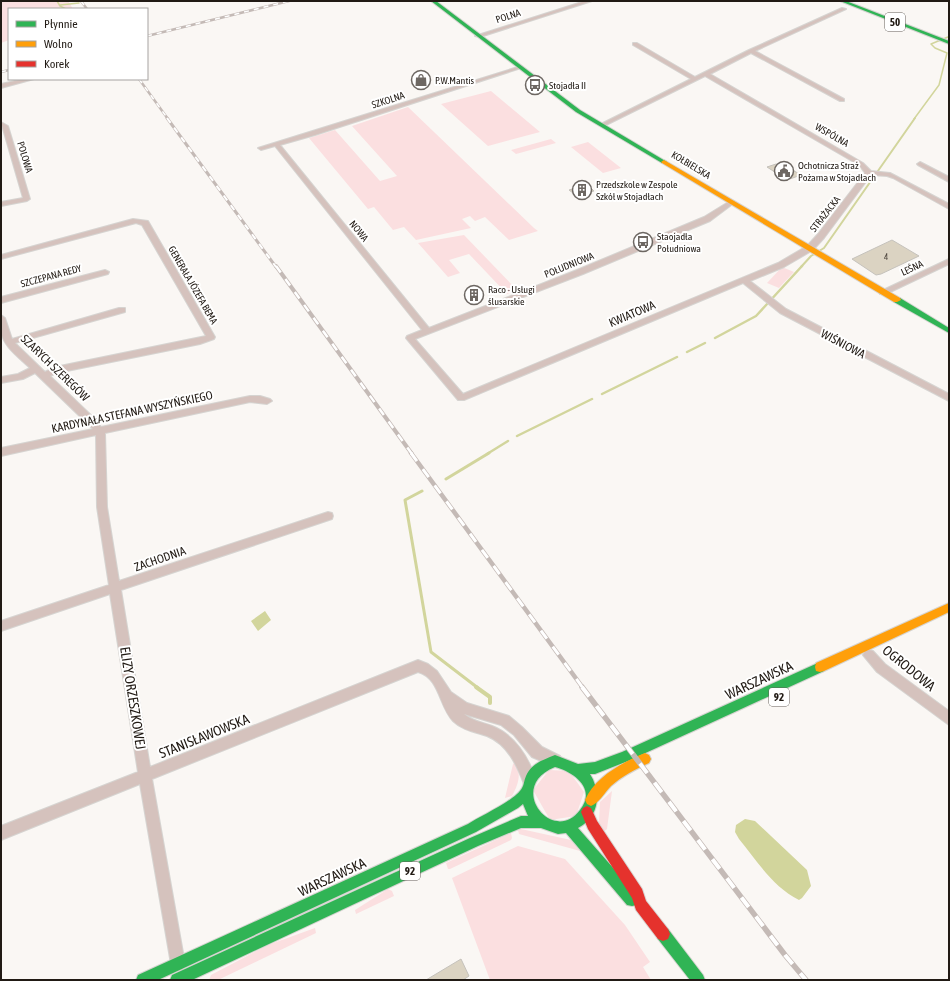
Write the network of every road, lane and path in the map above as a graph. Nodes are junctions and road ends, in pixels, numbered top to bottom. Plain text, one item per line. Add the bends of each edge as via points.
1 (433, 1) edge
2 (590, 1) edge
3 (843, 5) edge
4 (478, 36) junction
5 (949, 43) edge
6 (635, 44) dead end
7 (751, 51) junction
8 (519, 67) junction
9 (706, 74) junction
10 (695, 79) junction
11 (27, 80) edge
12 (1, 86) edge
13 (842, 100) dead end
14 (1, 124) edge
15 (602, 125) junction
16 (276, 144) junction
17 (261, 148) dead end
18 (920, 164) dead end
19 (872, 173) junction
20 (949, 180) edge
21 (732, 202) junction
22 (1, 204) edge
23 (949, 207) edge
24 (814, 251) junction
25 (1, 257) edge
26 (949, 261) edge
27 (105, 272) dead end
28 (744, 280) junction
29 (883, 292) junction
30 (1, 300) edge
31 (122, 310) dead end
32 (1, 318) edge
33 (427, 330) junction
34 (949, 331) edge
35 (410, 338) joint
36 (10, 342) junction
37 (36, 369) junction
38 (43, 376) junction
39 (1, 380) edge
40 (949, 398) edge
41 (267, 402) dead end
42 (99, 431) junction
43 (1, 452) edge
44 (328, 516) dead end
45 (116, 588) junction
46 (949, 607) edge
47 (1, 626) edge
48 (880, 650) dead end
49 (865, 657) joint
50 (446, 695) junction
51 (949, 718) edge
52 (653, 755) dead end
53 (555, 761) junction
54 (578, 770) junction
55 (145, 776) junction
56 (528, 786) junction
57 (591, 800) junction
58 (587, 812) junction
59 (541, 822) junction
60 (569, 827) junction
61 (1, 833) edge
62 (641, 905) junction
63 (178, 964) junction
64 (208, 965) junction
65 (194, 976) edge
66 (143, 980) edge
67 (178, 980) edge
68 (698, 980) edge

1 - 4 main road, KOŁBIELSKA
2 - 4 street, POLNA
3 - 5 main road, 50
3 - 7 street
4 - 8 main road, KOŁBIELSKA
6 - 10 street
7 - 9 street
7 - 13 street
8 - 15 main road, KOŁBIELSKA via 557,96
8 - 16 street, SZKOLNA
9 - 10 street
9 - 19 street, WSPÓLNA via 861,164
10 - 15 street
11 - 12 street
14 - 22 street, POLOWA via 5,126 27,199
15 - 21 main road, KOŁBIELSKA
16 - 17 street, SZKOLNA
16 - 33 street, NOWA
18 - 20 street
19 - 23 street, WSPÓLNA via 896,177
19 - 24 street, STRAŻACKA via 821,236
21 - 24 main road, KOŁBIELSKA
21 - 33 street, POŁUDNIOWA via 700,222 580,272
24 - 28 street, KWIATOWA
24 - 29 main road, KOŁBIELSKA
25 - 38 street, GENERAŁA JÓZEFA BEMA via 143,221 211,337 55,370
26 - 29 street, LEŚNA
27 - 30 street, SZCZEPANA REDY
28 - 35 street, KWIATOWA via 461,398
28 - 40 street, WIŚNIOWA via 771,303 843,344
29 - 34 main road, KOŁBIELSKA
31 - 36 street
32 - 36 street, SZARYCH SZEREGÓW
33 - 35 street, POŁUDNIOWA
36 - 37 street, SZARYCH SZEREGÓW
37 - 38 street, SZARYCH SZEREGÓW
37 - 39 street via 20,377
38 - 42 street, SZARYCH SZEREGÓW via 93,422
41 - 42 street, KARDYNAŁA STEFANA WYSZYŃSKIEGO via 250,399
42 - 43 street, KARDYNAŁA STEFANA WYSZYŃSKIEGO
42 - 45 street, ELIZY ORZESZKOWEJ via 102,507
44 - 45 street, ZACHODNIA
45 - 47 street, ZACHODNIA
45 - 55 street, ELIZY ORZESZKOWEJ
46 - 54 main road, WARSZAWSKA / 92 via 624,757 595,768
48 - 49 main road
49 - 51 street, OGRODOWA
50 - 53 street via 464,708 505,720 537,752
50 - 55 street, STANISŁAWOWSKA via 429,670 418,666
50 - 56 street via 458,717 504,740 526,769
52 - 57 main road via 609,779 599,787
53 - 54 main road via 564,762
53 - 56 main road, 92 via 537,768
54 - 57 main road via 587,781
55 - 61 street, STANISŁAWOWSKA
55 - 63 street, ELIZY ORZESZKOWEJ
56 - 59 main road via 529,806
56 - 63 main road, WARSZAWSKA / 92 via 514,804 472,828
57 - 58 main road
58 - 60 main road via 578,823
58 - 62 main road via 592,825 637,894
59 - 60 main road, 92 via 555,828
59 - 64 main road, 92 via 521,822 474,842
60 - 62 main road via 631,899
62 - 68 main road
63 - 64 main road
63 - 66 main road, WARSZAWSKA / 92
64 - 65 main road, 92
65 - 67 main road, 92

